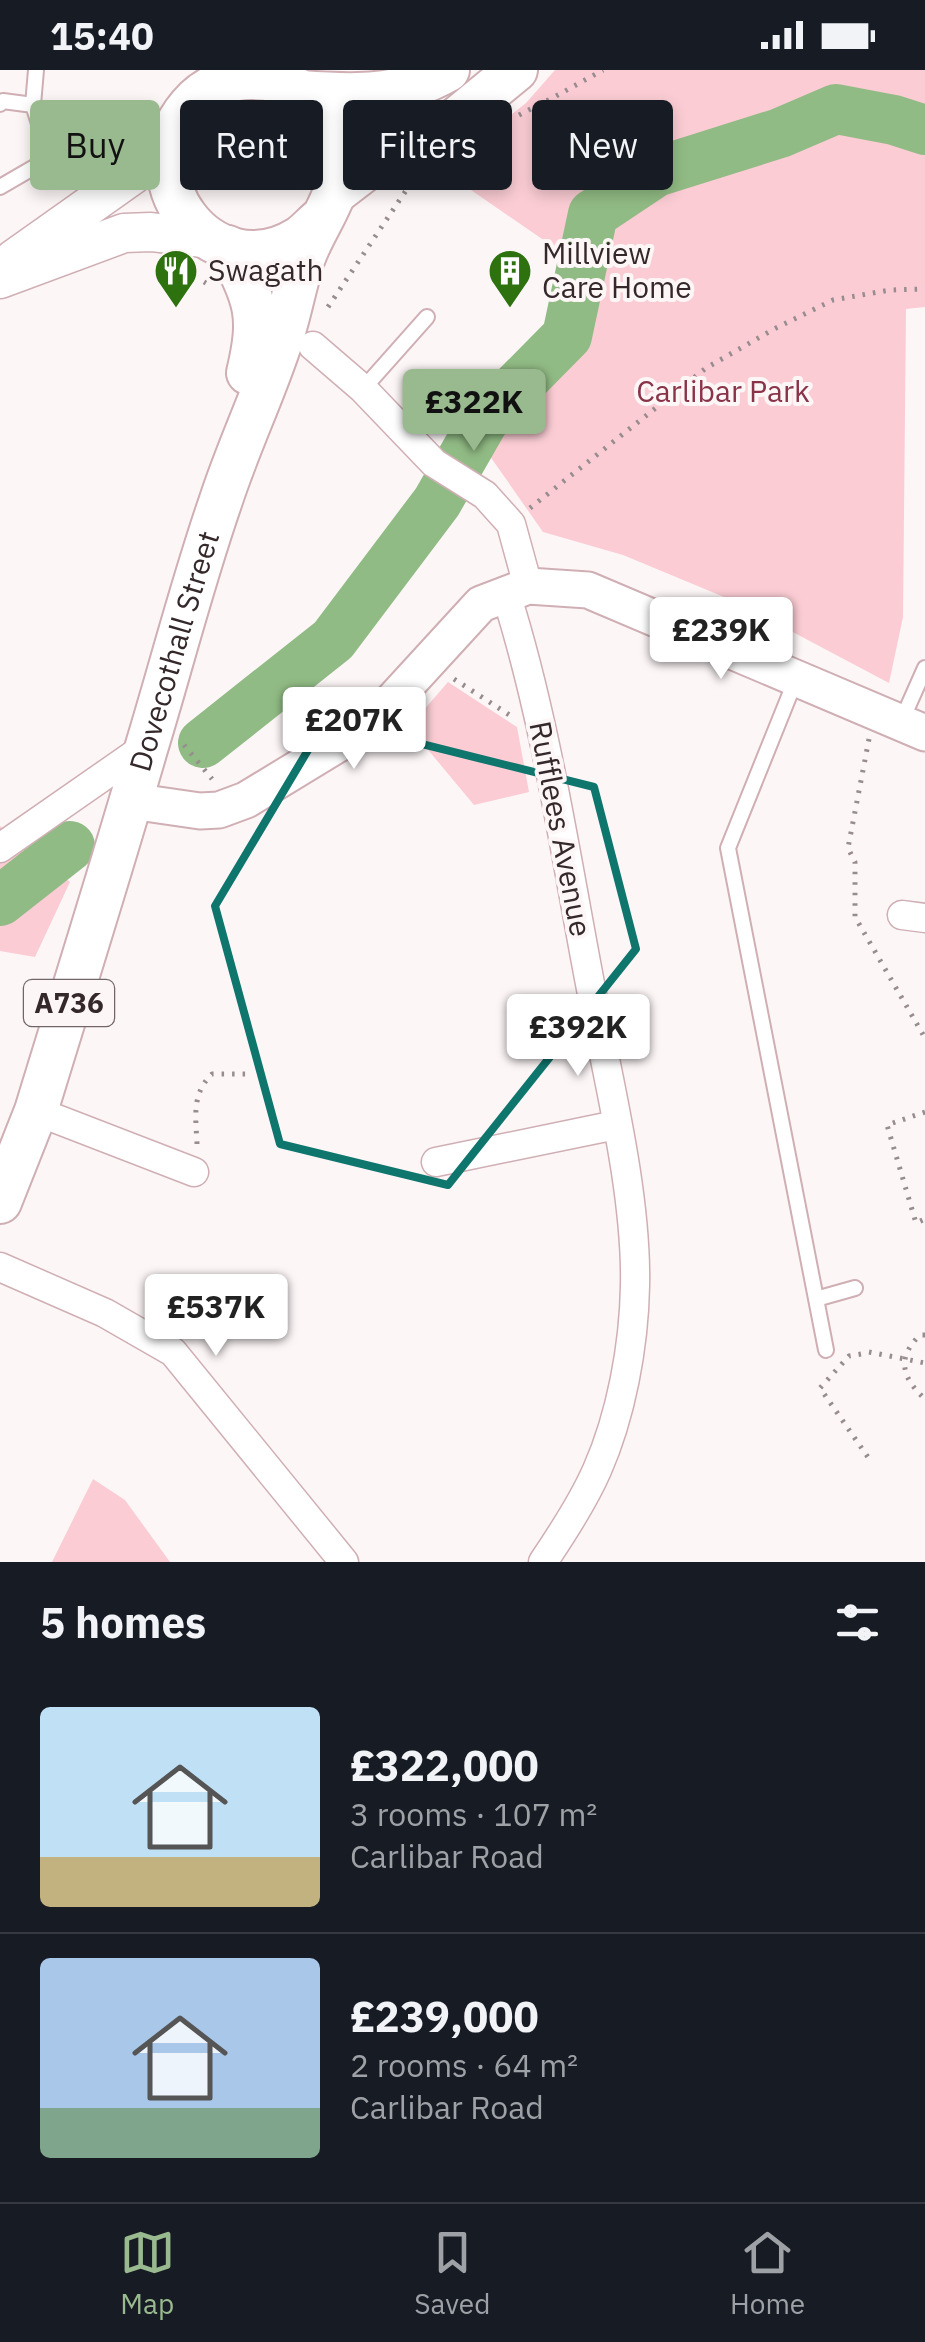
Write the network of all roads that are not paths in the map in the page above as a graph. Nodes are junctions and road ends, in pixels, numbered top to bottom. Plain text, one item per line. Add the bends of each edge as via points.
1 (36, 70) edge
2 (202, 70) edge
3 (448, 70) edge
4 (516, 70) edge
5 (283, 81) edge
6 (1, 100) edge
7 (33, 100) edge
8 (30, 105) edge
9 (175, 129) junction
10 (30, 170) edge
11 (0, 187) edge
12 (329, 205) junction
13 (219, 243) junction
14 (1, 268) edge
15 (426, 317) dead end
16 (313, 346) road end
17 (363, 389) junction
18 (220, 501) junction
19 (517, 590) junction
20 (925, 668) edge
21 (796, 678) junction
22 (900, 722) edge
23 (152, 728) junction
24 (131, 801) junction
25 (0, 848) edge
26 (36, 1110) junction
27 (616, 1125) junction
28 (436, 1162) dead end
29 (194, 1172) road end
30 (0, 1202) edge
31 (0, 1267) edge
32 (855, 1288) dead end
33 (816, 1299) junction
34 (826, 1350) dead end
35 (344, 1562) edge
36 (543, 1562) edge

1 - 7 lane
2 - 9 street
3 - 5 main road via 360,97
4 - 12 main road, A736 via 455,120 379,159
5 - 9 main road via 223,82 200,96
5 - 12 main road via 322,110 335,135 340,163
6 - 8 lane
9 - 13 main road via 166,169 172,196 188,221
9 - 14 main road via 134,174
10 - 11 lane
12 - 13 main road via 298,238 270,250
12 - 18 main road, Dovecothall Street / A736 via 304,258 280,344
13 - 14 main road via 124,233
13 - 18 main road, Dovecothall Street / A736 via 250,290 257,328
15 - 17 lane
16 - 17 street
17 - 19 street, Rufflees Avenue via 434,463 485,494 510,524
18 - 23 main road, Dovecothall Street / A736
19 - 21 street via 588,590
19 - 24 street via 481,604 370,724 234,805 200,811
19 - 27 street, Rufflees Avenue
20 - 22 lane
21 - 22 street
21 - 33 lane via 728,848
23 - 24 main road, Dovecothall Street / A736
23 - 25 street
24 - 26 main road, A736
26 - 29 street
26 - 30 main road, A736
27 - 28 street
27 - 36 street, Rufflees Avenue via 634,1240 632,1330 597,1470
31 - 35 street via 174,1352
32 - 33 lane
33 - 34 lane

